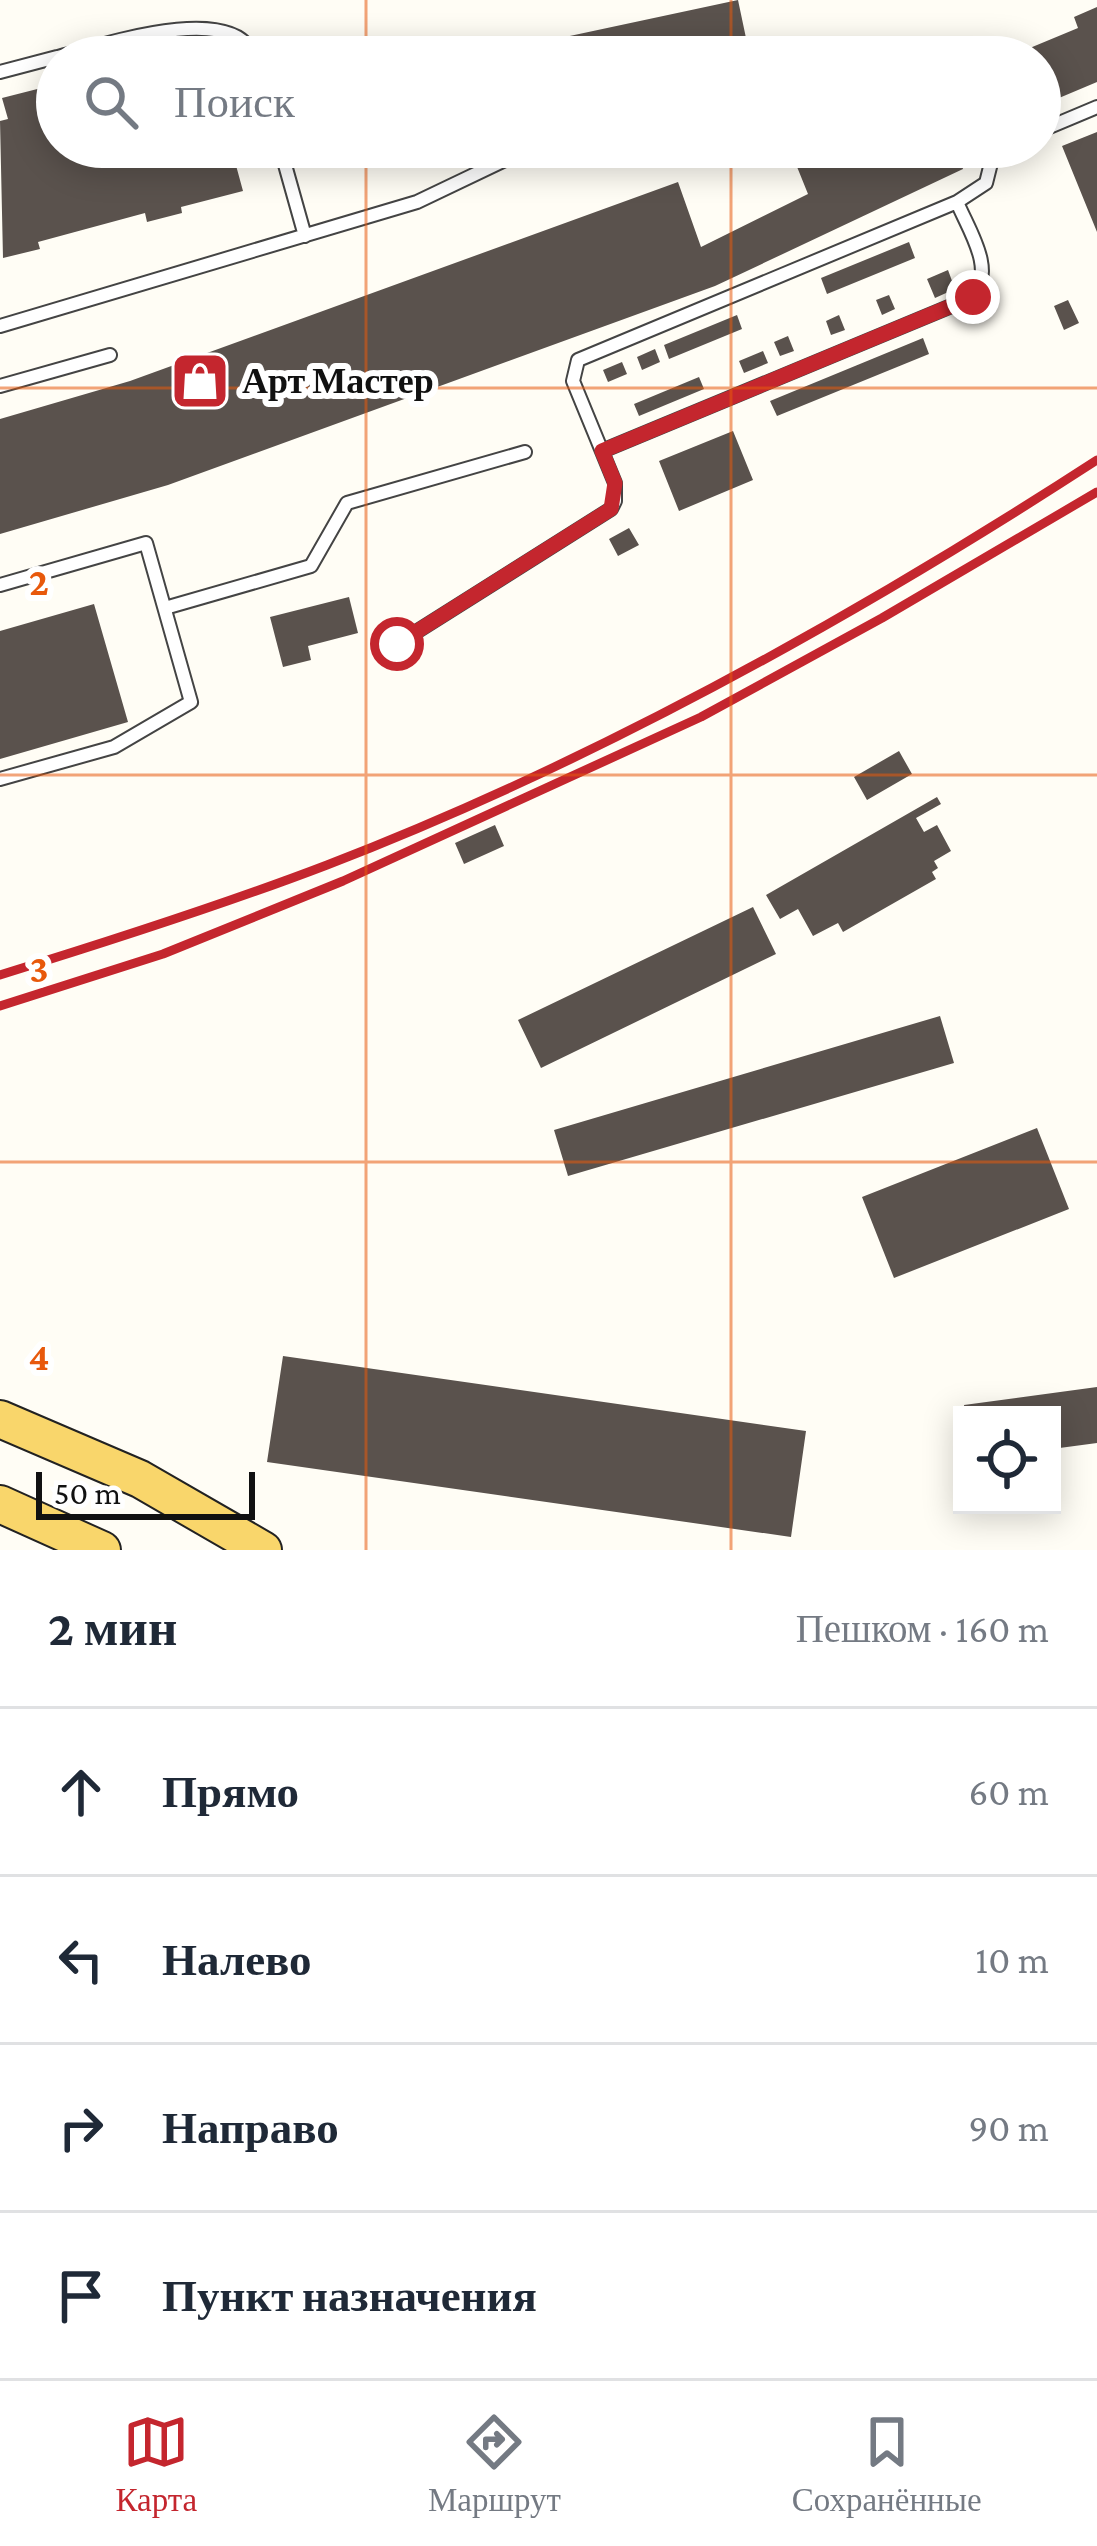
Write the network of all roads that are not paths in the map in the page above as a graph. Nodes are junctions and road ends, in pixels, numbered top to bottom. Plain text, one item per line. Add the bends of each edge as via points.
1 (138, 36) edge
2 (238, 36) edge
3 (36, 63) edge
4 (0, 72) edge
5 (1097, 107) edge
6 (1061, 122) edge
7 (286, 168) edge
8 (488, 168) edge
9 (990, 168) edge
10 (957, 202) junction
11 (305, 236) junction
12 (0, 326) edge
13 (110, 355) dead end
14 (0, 386) edge
15 (602, 451) junction
16 (524, 452) dead end
17 (0, 585) edge
18 (165, 608) junction
19 (397, 644) dead end
20 (0, 779) edge
21 (0, 1419) edge
22 (0, 1504) edge
23 (102, 1550) edge
24 (263, 1550) edge

1 - 2 lane via 212,23
3 - 4 lane
5 - 6 lane
7 - 11 lane
8 - 11 lane via 417,202
9 - 10 lane via 986,183
10 - 15 lane via 983,267 973,297
10 - 15 lane via 584,356 574,381
11 - 12 lane
13 - 14 lane
15 - 19 lane via 615,483 611,509
16 - 18 lane via 347,503 311,566
17 - 18 lane via 146,543
18 - 20 lane via 191,701 114,747
21 - 24 main road via 140,1479
22 - 23 main road

